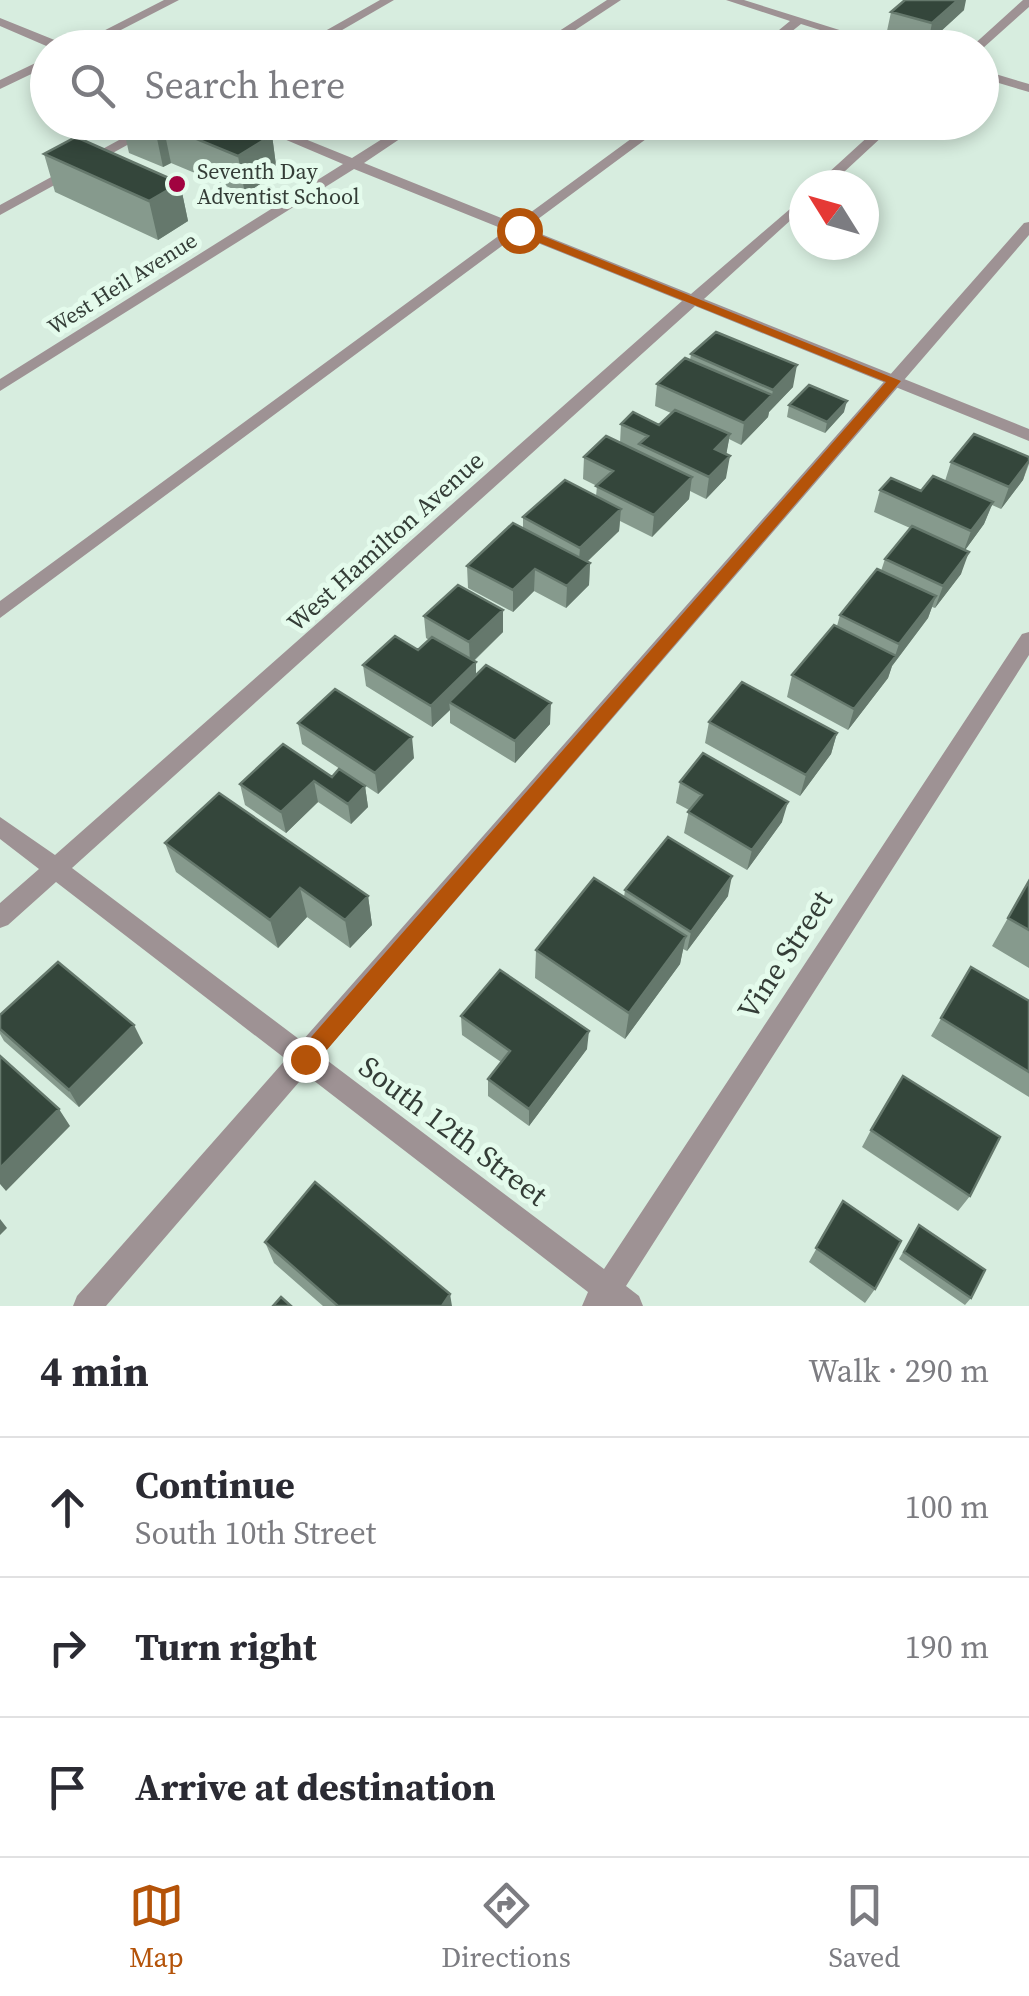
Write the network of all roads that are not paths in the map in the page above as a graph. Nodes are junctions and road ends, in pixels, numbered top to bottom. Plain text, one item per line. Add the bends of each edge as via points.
1 (173, 0) edge
2 (388, 0) edge
3 (615, 0) edge
4 (732, 0) edge
5 (1029, 1) edge
6 (800, 20) junction
7 (0, 22) edge
8 (112, 30) edge
9 (334, 30) edge
10 (568, 30) edge
11 (787, 30) edge
12 (833, 30) edge
13 (996, 30) edge
14 (30, 35) edge
15 (30, 70) edge
16 (999, 79) edge
17 (0, 84) edge
18 (1029, 88) edge
19 (130, 140) edge
20 (294, 140) edge
21 (391, 140) edge
22 (639, 140) edge
23 (872, 140) edge
24 (353, 164) junction
25 (839, 170) edge
26 (0, 211) edge
27 (789, 214) edge
28 (1029, 226) edge
29 (519, 230) junction
30 (693, 300) junction
31 (894, 381) junction
32 (0, 386) edge
33 (1029, 435) edge
34 (0, 611) edge
35 (1029, 639) edge
36 (0, 826) edge
37 (55, 869) junction
38 (0, 918) edge
39 (305, 1059) junction
40 (602, 1298) edge
41 (87, 1306) edge
42 (629, 1306) edge

1 - 8 street
2 - 9 street
3 - 10 street
4 - 6 street
5 - 13 street
6 - 11 street
6 - 12 street
7 - 14 street
15 - 17 street
16 - 18 street
19 - 26 street
20 - 24 street
21 - 24 street, West Heil Avenue
22 - 29 street
23 - 25 street
24 - 29 street
24 - 32 street, West Heil Avenue
27 - 30 street, West Hamilton Avenue
28 - 31 street
29 - 30 street
29 - 34 street
30 - 31 street
30 - 37 street, West Hamilton Avenue
31 - 33 street
31 - 39 street
35 - 40 street, Vine Street
36 - 37 street, South 12th Street
37 - 38 street, West Hamilton Avenue
37 - 39 street, South 12th Street
39 - 40 street, South 12th Street
39 - 41 street
40 - 42 street, South 12th Street

